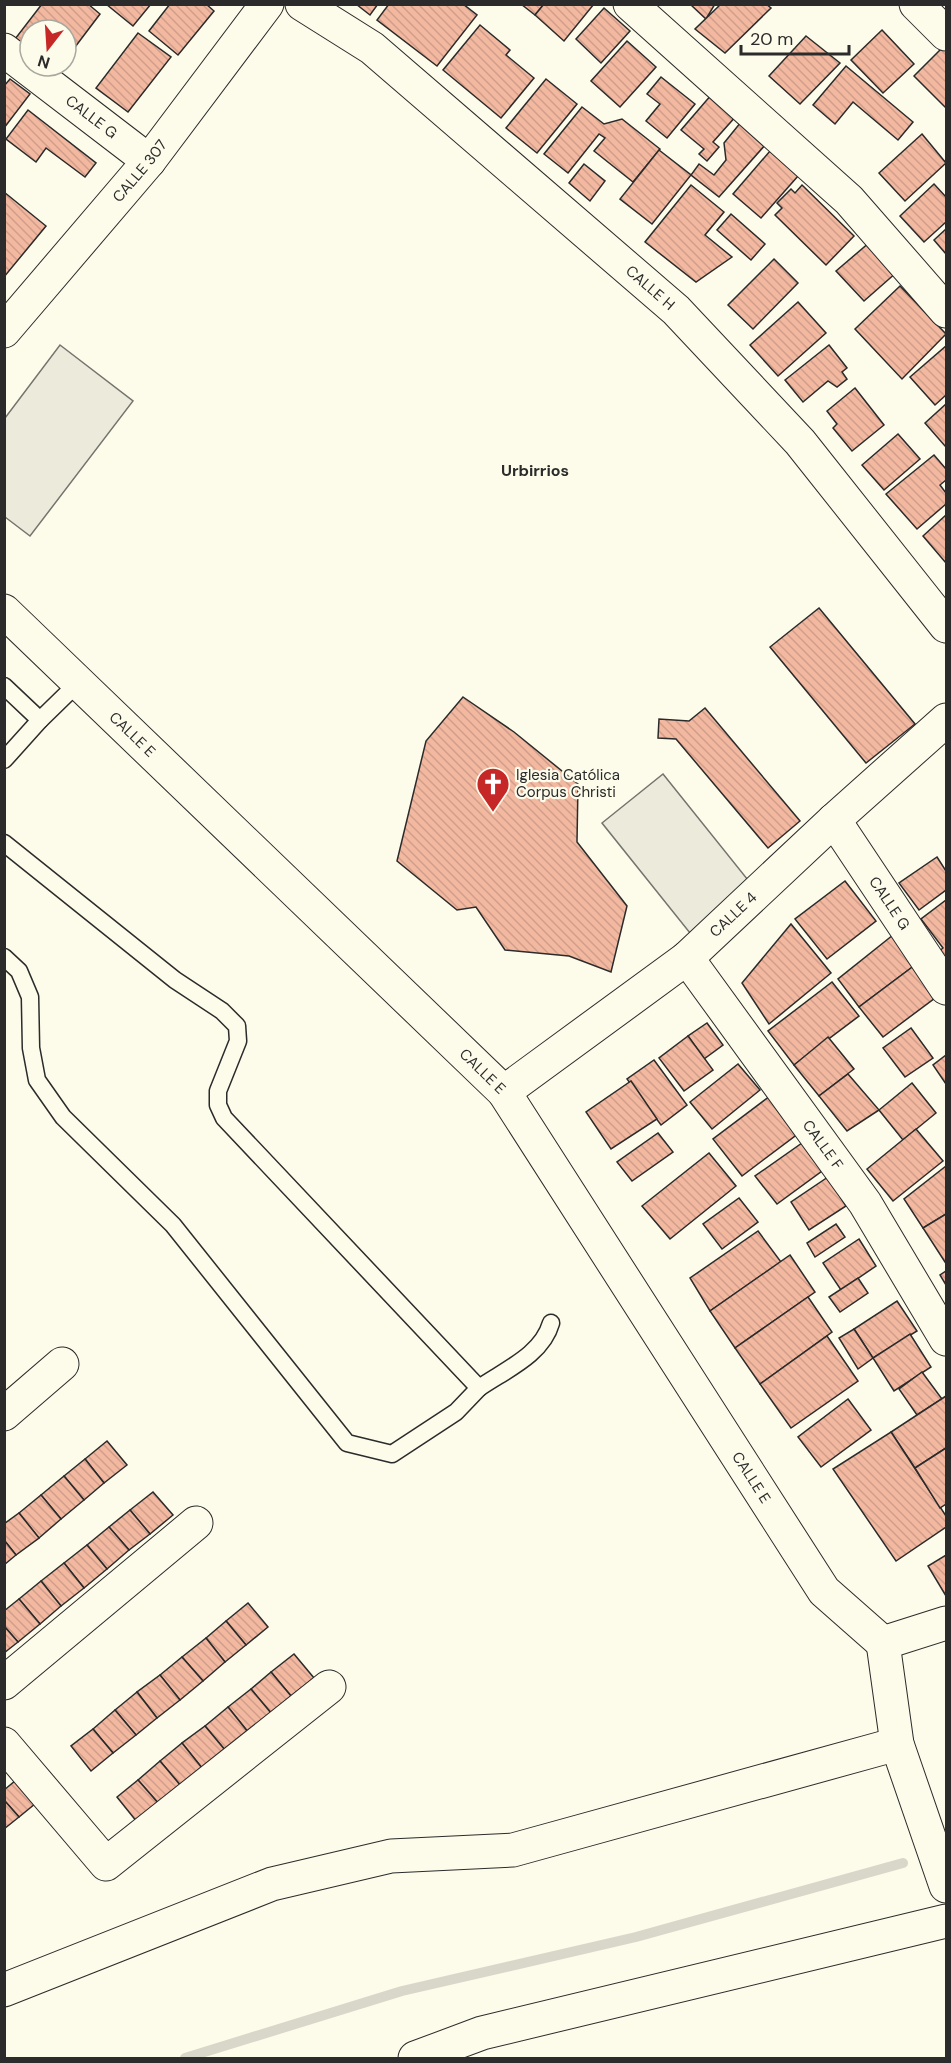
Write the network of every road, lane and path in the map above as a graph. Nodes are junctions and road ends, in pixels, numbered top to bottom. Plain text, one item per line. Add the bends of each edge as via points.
1 (267, 4) edge
2 (302, 4) edge
3 (630, 4) edge
4 (916, 4) edge
5 (946, 34) edge
6 (4, 50) edge
7 (149, 161) junction
8 (946, 311) edge
9 (8, 321) edge
10 (4, 611) edge
11 (946, 626) edge
12 (79, 682) junction
13 (4, 686) edge
14 (40, 720) junction
15 (946, 720) edge
16 (4, 760) edge
17 (834, 820) junction
18 (4, 843) edge
19 (4, 957) edge
20 (687, 958) junction
21 (946, 988) edge
22 (504, 1092) junction
23 (551, 1323) dead end
24 (946, 1339) edge
25 (62, 1364) dead end
26 (479, 1388) junction
27 (4, 1414) edge
28 (196, 1522) dead end
29 (946, 1623) edge
30 (883, 1643) junction
31 (4, 1683) edge
32 (329, 1687) dead end
33 (4, 1744) edge
34 (897, 1744) junction
35 (946, 1886) edge
36 (946, 1921) edge
37 (4, 1990) edge
38 (488, 2046) edge
39 (415, 2058) edge

1 - 7 street, CALLE 307
2 - 11 street, CALLE H via 372,48 676,310 800,442
3 - 8 street via 849,200
4 - 5 street
6 - 7 street, CALLE G
7 - 9 street, CALLE 307
10 - 12 street, CALLE E
12 - 14 lane
12 - 22 street, CALLE E
13 - 14 lane
14 - 16 lane
15 - 17 street, CALLE 4
17 - 20 street, CALLE 4
17 - 21 street, CALLE G
18 - 26 lane via 237,1026 238,1041 218,1091 218,1105 224,1118
19 - 26 lane via 20,971 30,997 31,1048 37,1080 63,1117 173,1225 347,1443 392,1454 456,1412
20 - 22 street, CALLE 4
20 - 24 street, CALLE F via 865,1203
22 - 30 street, CALLE E via 824,1591
23 - 26 lane via 539,1347
25 - 27 street
28 - 31 street
29 - 30 street
30 - 34 street
32 - 33 street via 106,1864
34 - 35 street
34 - 37 street via 513,1850 391,1856 272,1884
36 - 38 street
38 - 39 street

